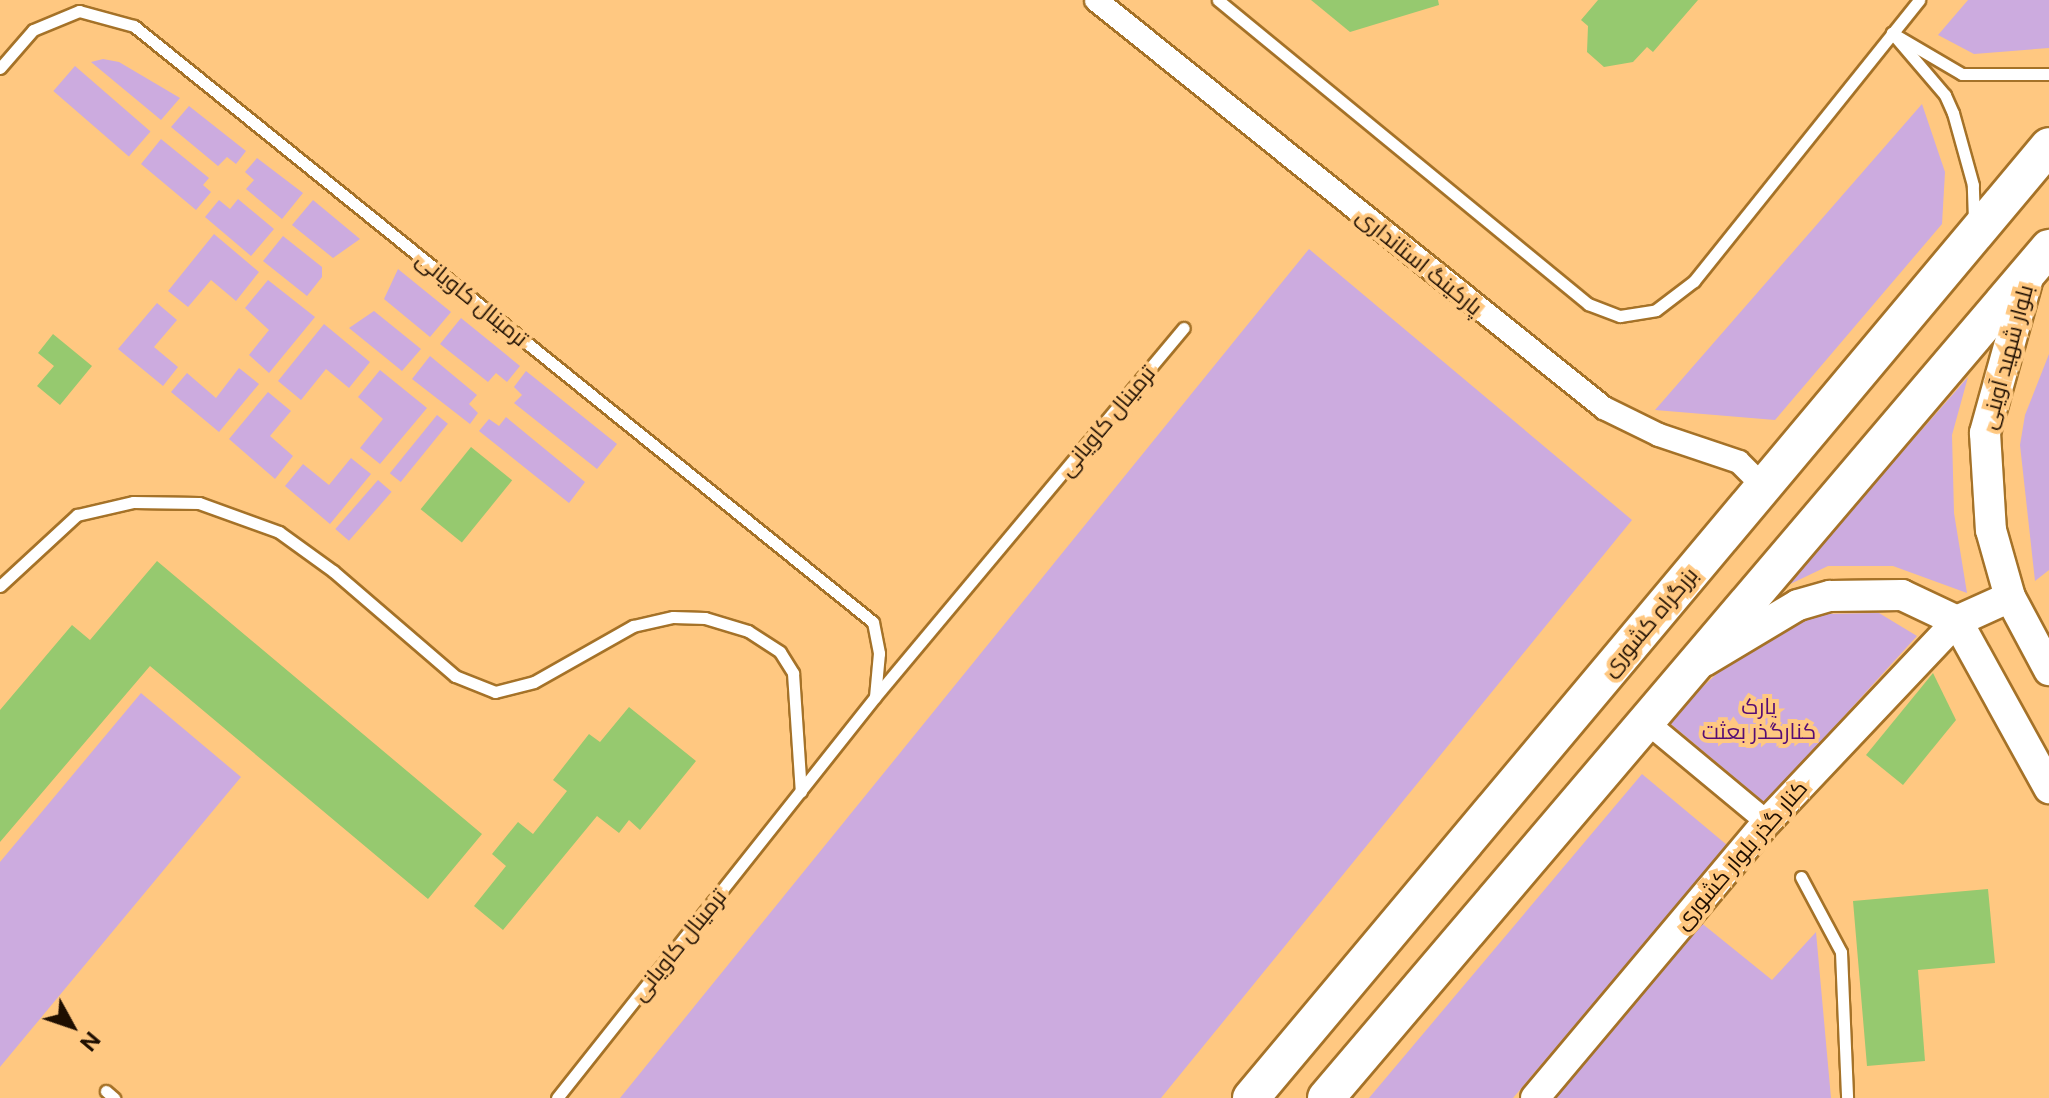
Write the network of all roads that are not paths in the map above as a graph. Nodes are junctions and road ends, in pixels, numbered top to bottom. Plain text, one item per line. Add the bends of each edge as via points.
1 (1096, 0) edge
2 (1218, 0) edge
3 (1919, 0) edge
4 (1892, 33) junction
5 (0, 68) edge
6 (2049, 74) edge
7 (2049, 146) edge
8 (1974, 241) junction
9 (2040, 260) edge
10 (1184, 328) dead end
11 (1763, 486) junction
12 (0, 586) edge
13 (2010, 597) junction
14 (1957, 621) junction
15 (1689, 670) junction
16 (2049, 670) edge
17 (875, 697) junction
18 (1643, 719) junction
19 (2049, 788) edge
20 (801, 792) junction
21 (1767, 822) junction
22 (1801, 877) dead end
23 (557, 1098) edge
24 (1251, 1098) edge
25 (1326, 1098) edge
26 (1535, 1098) edge
27 (1847, 1098) edge

1 - 11 street, پارکینگ استانداری via 1604,408 1659,435 1739,462
2 - 4 lane via 1588,304 1620,316 1656,310 1694,281
3 - 4 lane
4 - 6 lane via 1962,74
4 - 8 lane via 1945,95 1953,113 1973,185
5 - 17 lane, ترمینال کاویانی via 33,30 79,11 134,26 873,622 879,653
7 - 8 highway, بزرگراه کشوری
8 - 11 highway, بزرگراه کشوری
9 - 13 main road, بلوار شهید آوینی via 1985,433 1991,530
9 - 15 highway
10 - 17 lane, ترمینال کاویانی
11 - 24 highway, بزرگراه کشوری
12 - 20 lane via 77,515 133,502 199,503 279,532 333,571 455,676 495,692 534,682 633,626 673,617 705,618 748,631 780,652 793,673
13 - 14 main road
13 - 16 main road, بلوار شهید آوینی
14 - 15 main road via 1902,595 1830,596 1798,605
14 - 19 main road
14 - 21 street, کنار گذر بلوار کشوری
15 - 18 highway
17 - 20 lane, ترمینال کاویانی
18 - 21 street
18 - 25 highway
20 - 23 lane, ترمینال کاویانی
21 - 26 street, کنار گذر بلوار کشوری
22 - 27 lane via 1841,952

